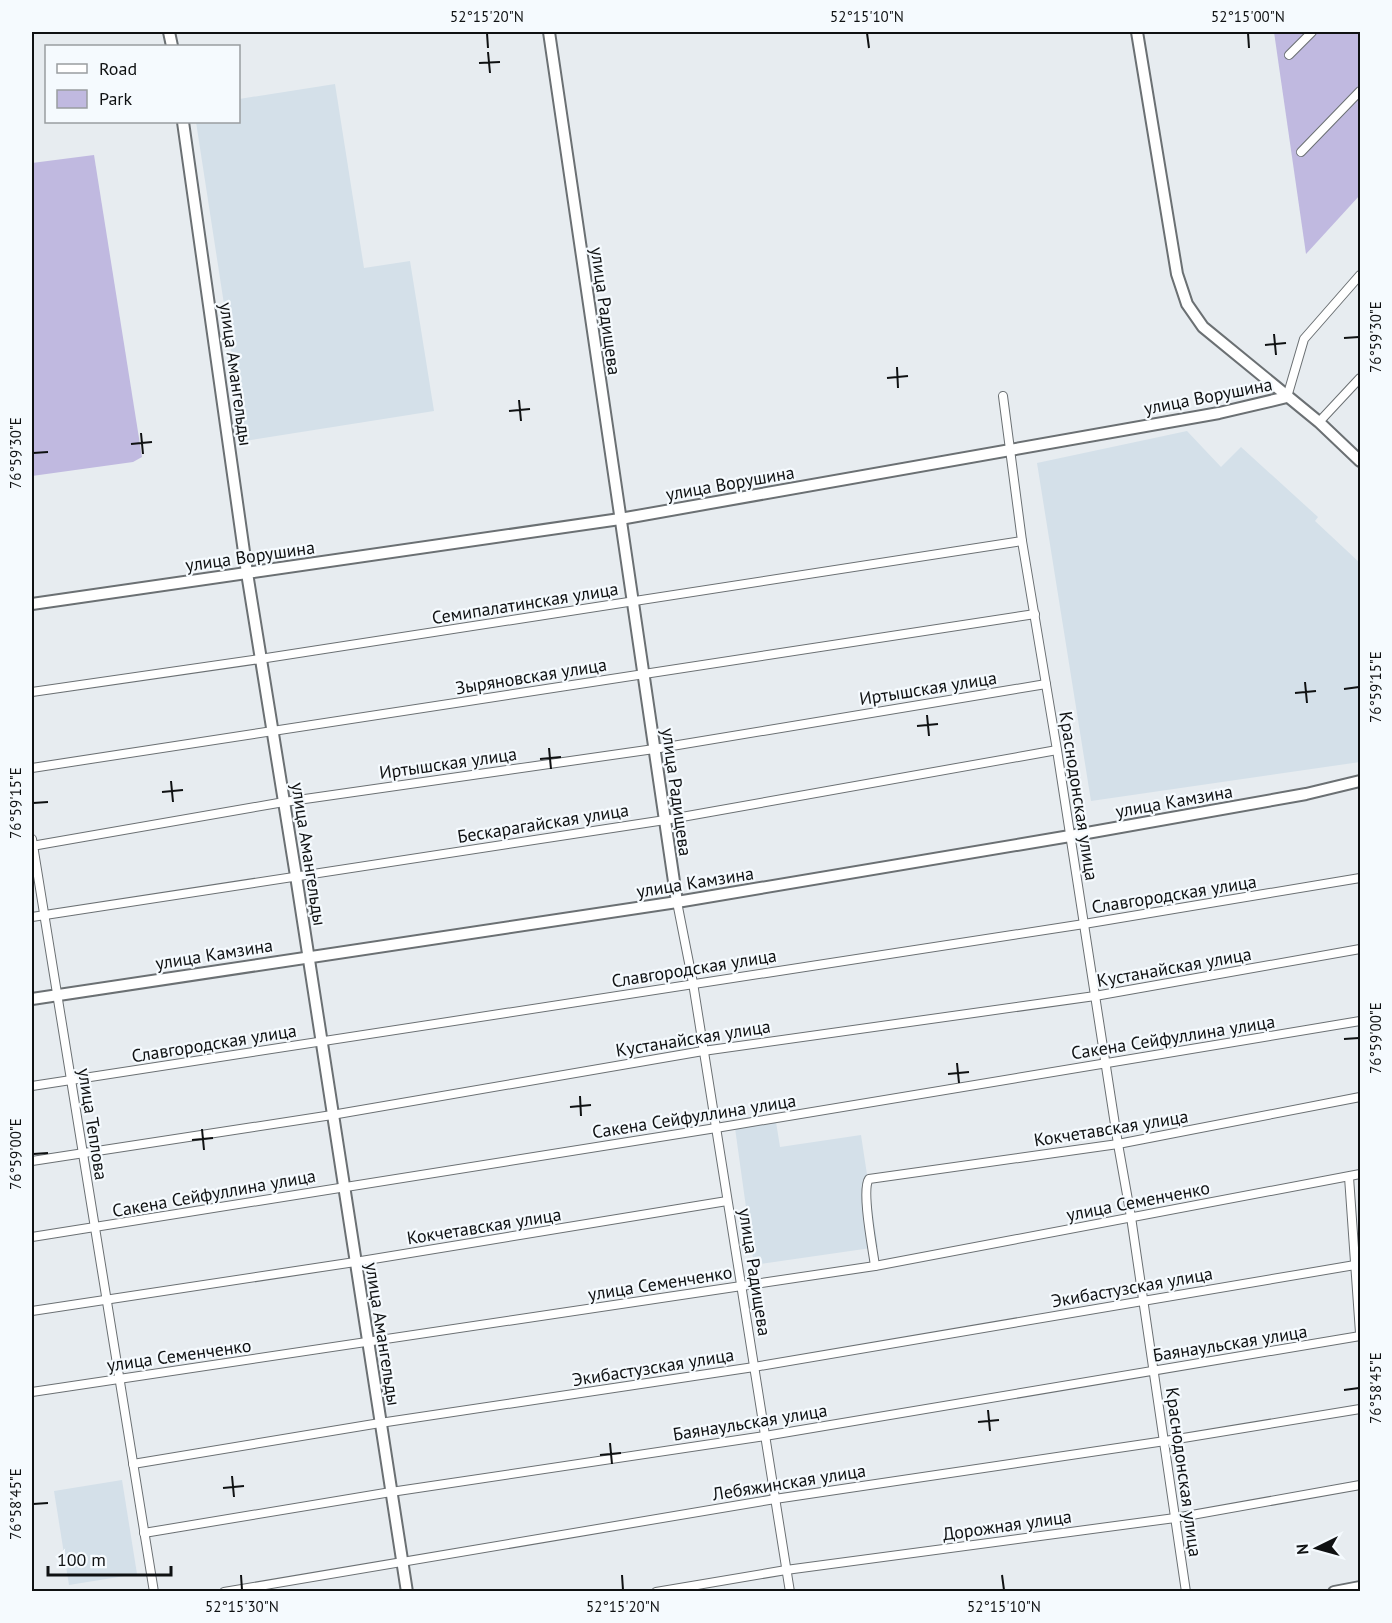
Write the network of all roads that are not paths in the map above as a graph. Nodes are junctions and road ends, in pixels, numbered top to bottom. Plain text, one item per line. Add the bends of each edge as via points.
1 (549, 32) edge
2 (1137, 32) edge
3 (1312, 32) edge
4 (1289, 55) dead end
5 (1360, 91) edge
6 (183, 123) edge
7 (1301, 152) dead end
8 (1360, 275) edge
9 (1360, 378) edge
10 (1003, 396) dead end
11 (1287, 397) junction
12 (1319, 422) junction
13 (1011, 449) junction
14 (1360, 460) edge
15 (620, 519) junction
16 (1022, 541) junction
17 (247, 573) junction
18 (632, 602) junction
19 (32, 604) edge
20 (1035, 614) junction
21 (260, 659) junction
22 (643, 674) junction
23 (1046, 684) junction
24 (32, 692) edge
25 (272, 730) junction
26 (654, 748) junction
27 (1057, 750) junction
28 (32, 768) edge
29 (1360, 781) edge
30 (284, 802) junction
31 (665, 820) junction
32 (1070, 836) junction
33 (32, 839) edge
34 (32, 846) edge
35 (296, 876) junction
36 (1360, 878) edge
37 (677, 902) junction
38 (44, 915) junction
39 (32, 916) edge
40 (1084, 924) junction
41 (1360, 949) edge
42 (308, 957) junction
43 (693, 983) junction
44 (57, 995) junction
45 (1095, 996) junction
46 (32, 999) edge
47 (1360, 1021) edge
48 (322, 1041) junction
49 (703, 1051) junction
50 (1105, 1063) junction
51 (71, 1080) junction
52 (32, 1086) edge
53 (1360, 1097) edge
54 (332, 1115) junction
55 (716, 1128) junction
56 (1118, 1144) junction
57 (82, 1153) junction
58 (32, 1161) edge
59 (1360, 1174) edge
60 (1349, 1177) junction
61 (344, 1186) junction
62 (727, 1202) junction
63 (1131, 1217) junction
64 (95, 1228) junction
65 (32, 1237) edge
66 (356, 1262) junction
67 (1355, 1265) junction
68 (875, 1266) junction
69 (741, 1286) junction
70 (106, 1300) junction
71 (1143, 1300) junction
72 (32, 1311) edge
73 (1360, 1335) edge
74 (368, 1342) junction
75 (754, 1366) junction
76 (1154, 1371) junction
77 (119, 1379) junction
78 (32, 1392) edge
79 (1360, 1409) edge
80 (381, 1423) junction
81 (765, 1436) junction
82 (1165, 1441) junction
83 (133, 1464) junction
84 (1360, 1485) edge
85 (391, 1492) junction
86 (775, 1499) junction
87 (1175, 1518) junction
88 (144, 1533) junction
89 (402, 1562) junction
90 (786, 1570) junction
91 (1360, 1587) edge
92 (154, 1592) edge
93 (224, 1592) edge
94 (406, 1592) edge
95 (656, 1592) edge
96 (789, 1592) edge
97 (1186, 1592) edge
98 (1334, 1592) edge

1 - 15 street, улица Радищева
2 - 11 street via 1177,274 1187,304 1203,327
3 - 4 street
5 - 7 street
6 - 17 street, улица Амангельды
8 - 11 street, улица Ворушина via 1304,339
9 - 12 street
10 - 13 street, Краснодонская улица
11 - 12 street
11 - 13 street, улица Ворушина via 1219,413
12 - 14 street
13 - 15 street, улица Ворушина
13 - 16 street, Краснодонская улица
15 - 17 street, улица Ворушина
15 - 18 street, улица Радищева
16 - 18 street, Семипалатинская улица
16 - 20 street, Краснодонская улица
17 - 19 street, улица Ворушина
17 - 21 street, улица Амангельды
18 - 21 street, Семипалатинская улица
18 - 22 street, улица Радищева
20 - 22 street, Зыряновская улица
20 - 23 street, Краснодонская улица
21 - 24 street, Семипалатинская улица
21 - 25 street, улица Амангельды
22 - 25 street, Зыряновская улица
22 - 26 street, улица Радищева
23 - 26 street, Иртышская улица
23 - 27 street, Краснодонская улица
25 - 28 street, Зыряновская улица
25 - 30 street, улица Амангельды
26 - 30 street, Иртышская улица
26 - 31 street, улица Радищева
27 - 31 street, Бескарагайская улица
27 - 32 street, Краснодонская улица
29 - 32 street, улица Камзина
30 - 34 street, Иртышская улица
30 - 35 street, улица Амангельды
31 - 35 street, Бескарагайская улица
31 - 37 street, улица Радищева
32 - 37 street, улица Камзина
32 - 40 street, Краснодонская улица
33 - 34 street, улица Теплова
34 - 38 street, улица Теплова
35 - 38 street, Бескарагайская улица
35 - 42 street, улица Амангельды
36 - 40 street, Славгородская улица
37 - 42 street, улица Камзина
37 - 43 street, улица Радищева
38 - 39 street, Бескарагайская улица
38 - 44 street, улица Теплова
40 - 43 street, Славгородская улица
40 - 45 street, Краснодонская улица
41 - 45 street, Кустанайская улица
42 - 44 street, улица Камзина
42 - 48 street, улица Амангельды
43 - 48 street, Славгородская улица
43 - 49 street, улица Радищева
44 - 46 street, улица Камзина
44 - 51 street, улица Теплова
45 - 49 street, Кустанайская улица
45 - 50 street, Краснодонская улица
47 - 50 street, Сакена Сейфуллина улица
48 - 51 street, Славгородская улица
48 - 54 street, улица Амангельды
49 - 54 street, Кустанайская улица
49 - 55 street, улица Радищева
50 - 55 street, Сакена Сейфуллина улица
50 - 56 street, Краснодонская улица
51 - 52 street, Славгородская улица
51 - 57 street, улица Теплова
53 - 56 street, Кокчетавская улица
54 - 57 street, Кустанайская улица
54 - 61 street, улица Амангельды
55 - 61 street, Сакена Сейфуллина улица
55 - 62 street, улица Радищева
56 - 63 street, Краснодонская улица
56 - 68 street, Кокчетавская улица via 869,1179 866,1183
57 - 58 street, Кустанайская улица
57 - 64 street, улица Теплова
59 - 60 street, улица Семенченко
60 - 63 street, улица Семенченко
60 - 67 street
61 - 64 street, Сакена Сейфуллина улица
61 - 66 street, улица Амангельды
62 - 66 street, Кокчетавская улица
62 - 69 street, улица Радищева
63 - 68 street, улица Семенченко
63 - 71 street, Краснодонская улица
64 - 65 street, Сакена Сейфуллина улица
64 - 70 street, улица Теплова
66 - 70 street, Кокчетавская улица
66 - 74 street, улица Амангельды
67 - 71 street, Экибастузская улица
67 - 73 street
68 - 69 street, улица Семенченко
69 - 74 street, улица Семенченко
69 - 75 street, улица Радищева
70 - 72 street, Кокчетавская улица
70 - 77 street, улица Теплова
71 - 75 street, Экибастузская улица
71 - 76 street, Краснодонская улица
73 - 76 street, Баянаульская улица
74 - 77 street, улица Семенченко
74 - 80 street, улица Амангельды
75 - 80 street, Экибастузская улица
75 - 81 street, улица Радищева
76 - 81 street, Баянаульская улица
76 - 82 street, Краснодонская улица
77 - 78 street, улица Семенченко
77 - 83 street, улица Теплова
79 - 82 street, Лебяжинская улица
80 - 83 street, Экибастузская улица
80 - 85 street, улица Амангельды
81 - 85 street, Баянаульская улица
81 - 86 street, улица Радищева
82 - 86 street, Лебяжинская улица
82 - 87 street, Краснодонская улица
83 - 88 street, улица Теплова
84 - 87 street, Дорожная улица
85 - 88 street, Баянаульская улица
85 - 89 street, улица Амангельды
86 - 89 street, Лебяжинская улица
86 - 90 street, улица Радищева
87 - 90 street, Дорожная улица
87 - 97 street, Краснодонская улица
88 - 92 street, улица Теплова
89 - 93 street, Лебяжинская улица
89 - 94 street, улица Амангельды
90 - 95 street, Дорожная улица
90 - 96 street, улица Радищева
91 - 98 street

